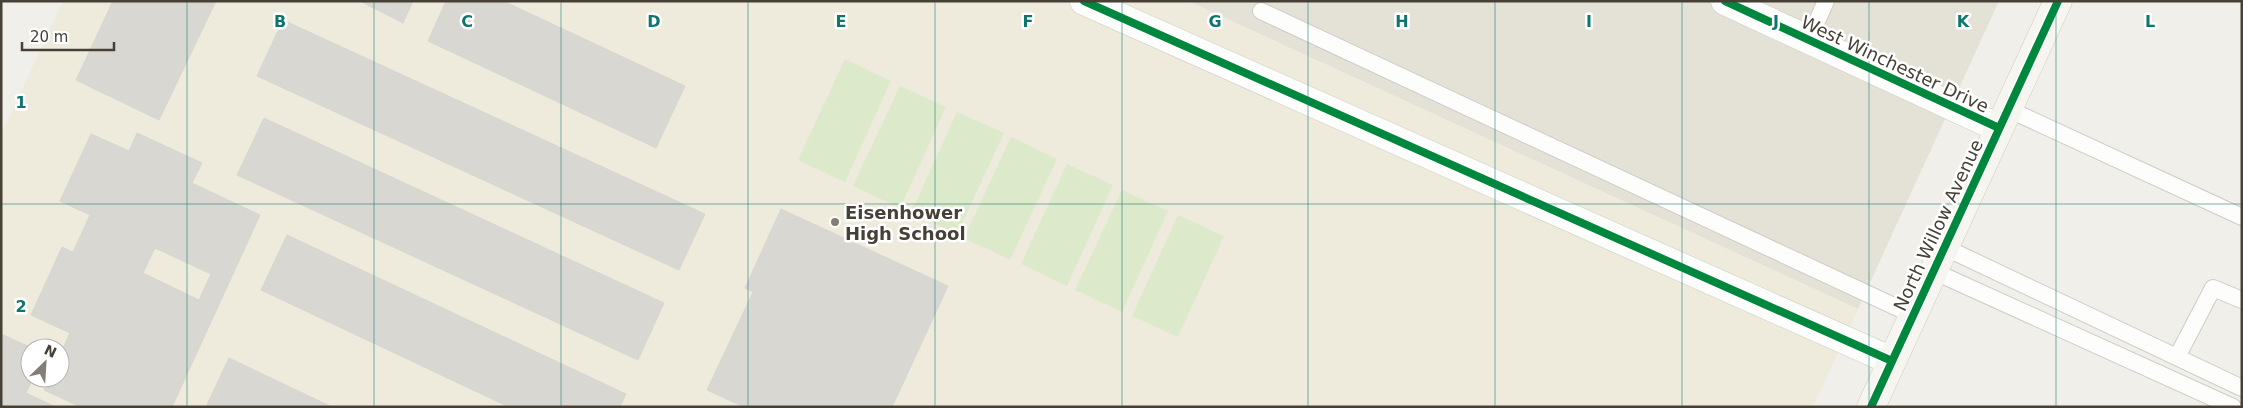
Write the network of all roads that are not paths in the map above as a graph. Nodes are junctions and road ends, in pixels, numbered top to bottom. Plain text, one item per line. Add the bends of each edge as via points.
1 (1084, 1) edge
2 (1725, 1) edge
3 (1826, 1) edge
4 (2058, 1) edge
5 (1261, 11) dead end
6 (1808, 41) junction
7 (2003, 119) junction
8 (2242, 217) edge
9 (1939, 259) junction
10 (2242, 300) edge
11 (1913, 315) junction
12 (2177, 357) junction
13 (1892, 361) junction
14 (2242, 388) edge
15 (1871, 407) edge
16 (2233, 407) edge

1 - 13 street
2 - 6 street, West Winchester Drive
3 - 6 lane
4 - 7 street, North Willow Avenue
5 - 11 lane
6 - 7 street, West Winchester Drive
7 - 8 lane
7 - 9 street, North Willow Avenue
9 - 11 street, North Willow Avenue
9 - 12 lane
9 - 16 lane
10 - 12 lane via 2213,288
11 - 13 street, North Willow Avenue
12 - 14 lane
13 - 15 street, North Willow Avenue

